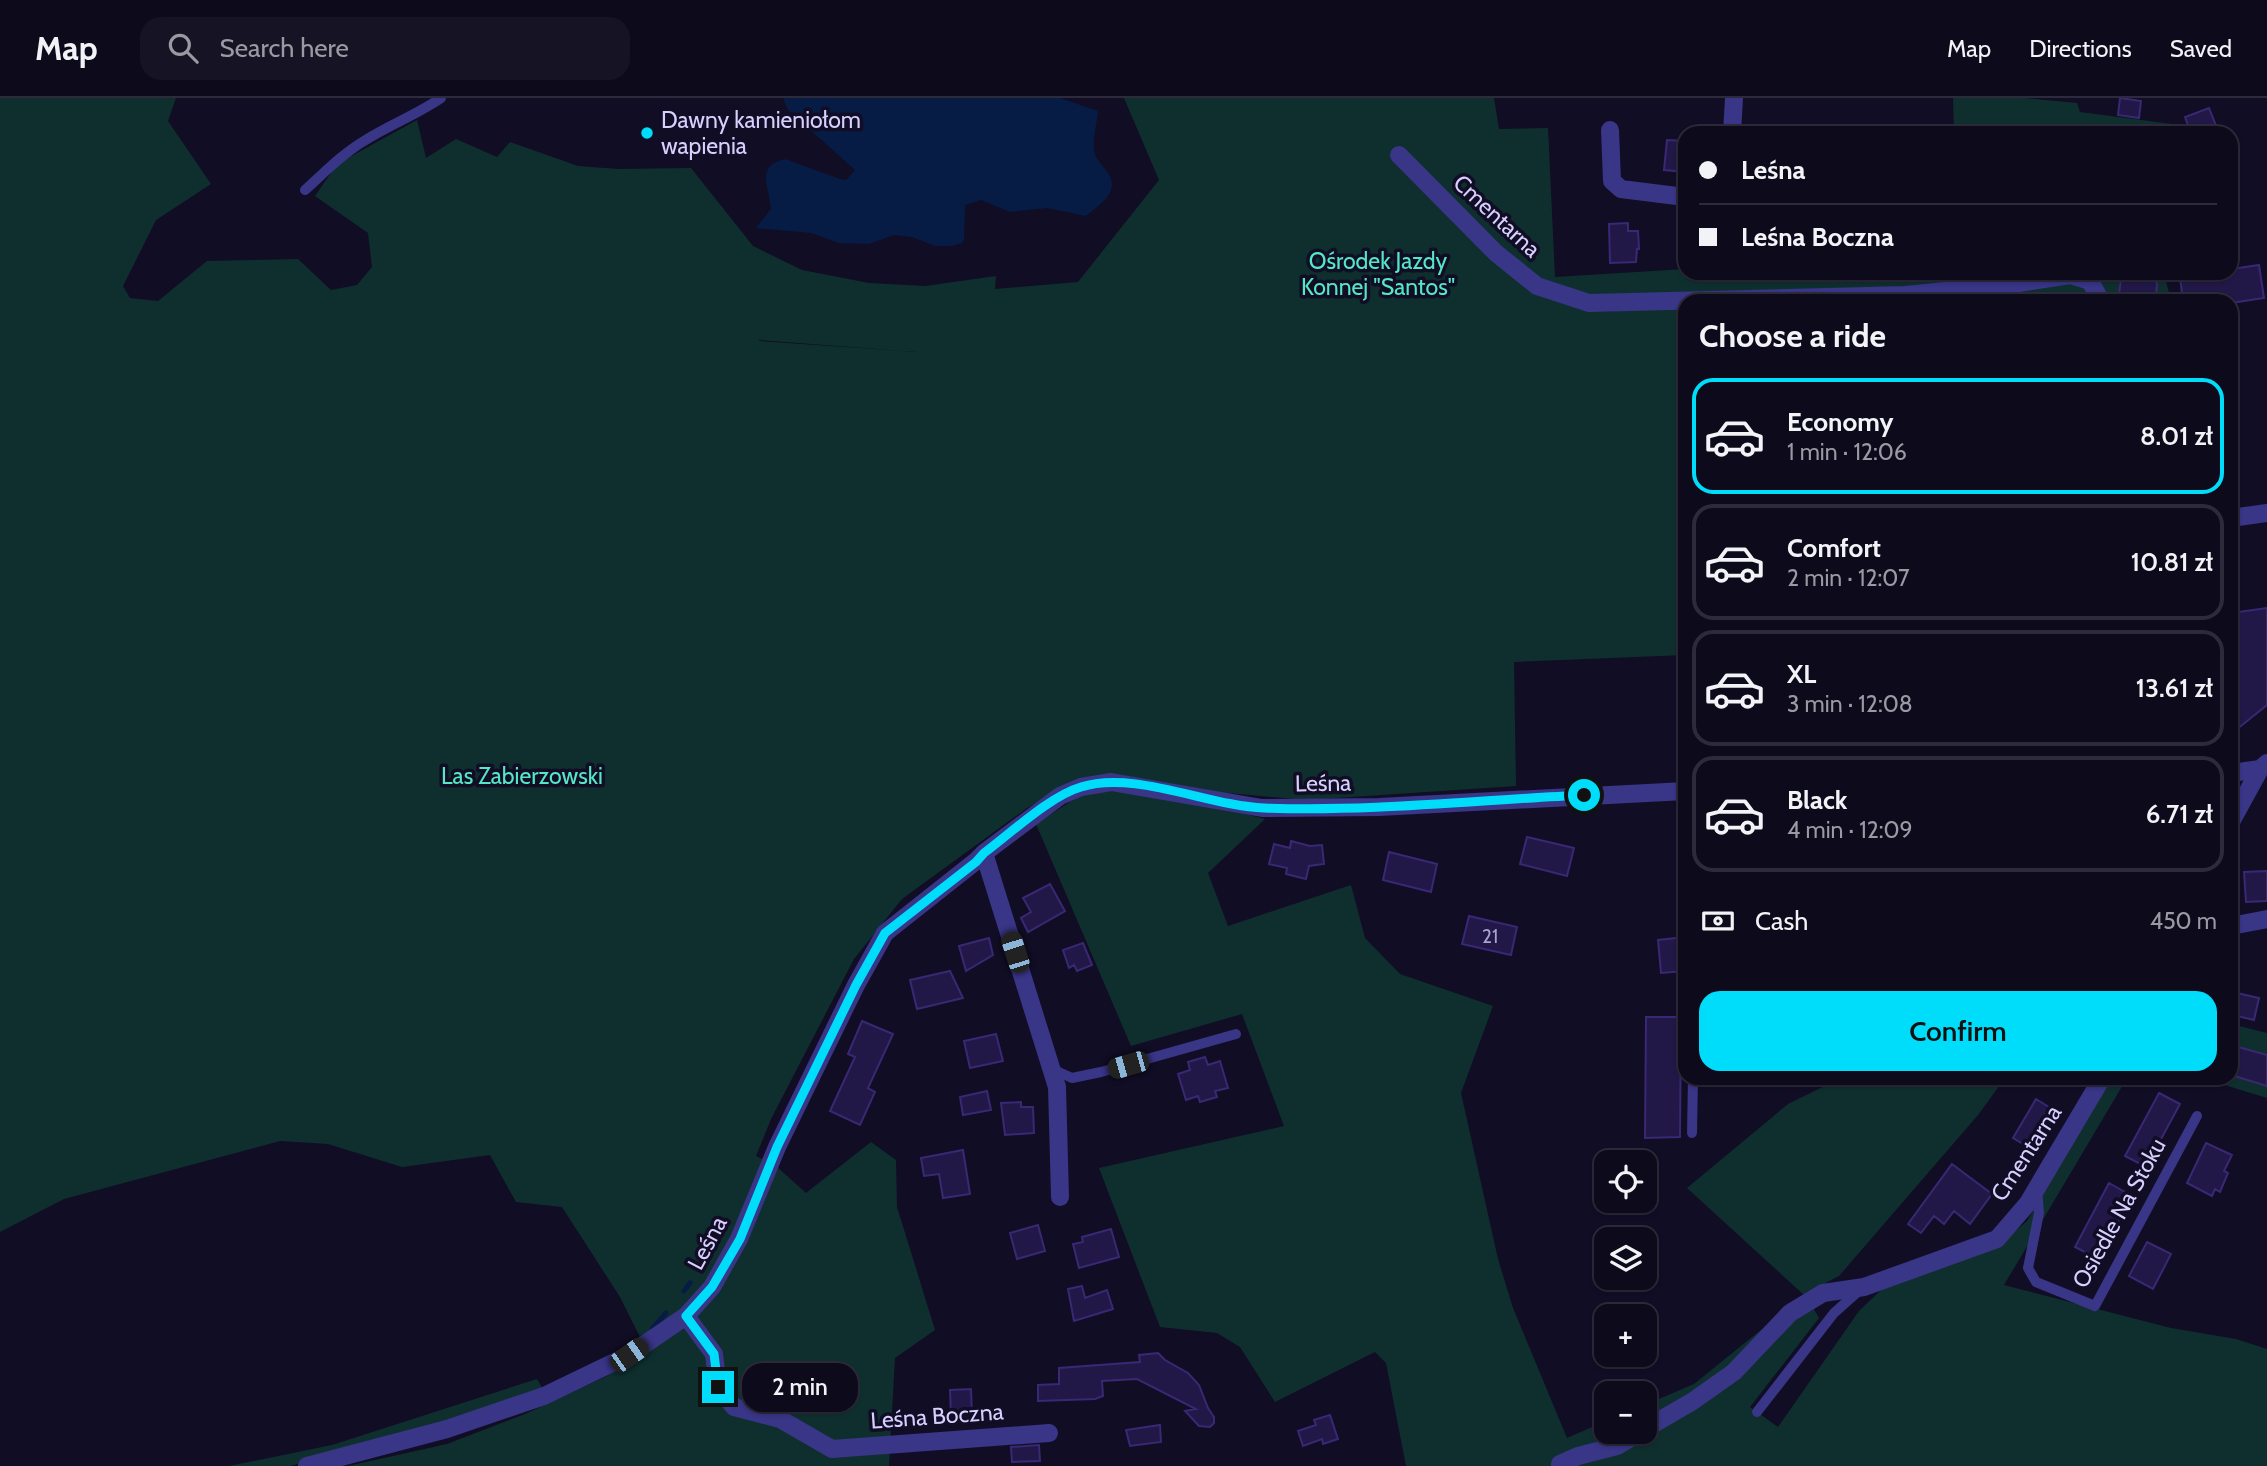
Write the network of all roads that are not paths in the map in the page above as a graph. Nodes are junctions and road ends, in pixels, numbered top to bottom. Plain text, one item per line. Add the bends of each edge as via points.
1 (441, 98) edge
2 (1734, 98) edge
3 (1732, 126) edge
4 (1610, 130) dead end
5 (1399, 155) dead end
6 (305, 190) dead end
7 (1678, 196) edge
8 (2038, 280) edge
9 (2087, 280) edge
10 (1937, 294) edge
11 (2097, 294) edge
12 (1678, 302) edge
13 (2267, 513) edge
14 (2238, 517) edge
15 (2263, 766) edge
16 (2238, 772) edge
17 (1678, 791) edge
18 (2238, 810) edge
19 (984, 853) junction
20 (2267, 919) edge
21 (2238, 925) edge
22 (1236, 1034) dead end
23 (1052, 1069) junction
24 (1693, 1085) edge
25 (2098, 1085) edge
26 (2197, 1116) dead end
27 (1692, 1133) dead end
28 (2037, 1188) junction
29 (1060, 1197) dead end
30 (1864, 1287) junction
31 (686, 1316) junction
32 (1757, 1412) dead end
33 (1657, 1422) edge
34 (1049, 1433) dead end
35 (1619, 1444) edge
36 (1560, 1464) dead end
37 (307, 1466) edge

1 - 6 lane via 363,141
2 - 3 street
4 - 7 street via 1612,181 1621,188
5 - 12 street, Cmentarna via 1496,253 1537,286 1588,303
8 - 10 street, Cmentarna
9 - 11 street, Cmentarna
13 - 14 street
15 - 16 street
15 - 18 street
17 - 19 street, Leśna via 1379,807 1262,808 1111,782 1060,796
19 - 23 street
19 - 31 street, Leśna via 885,933 777,1147 740,1239 712,1287
20 - 21 street
22 - 23 lane via 1072,1078
23 - 29 street via 1057,1087
24 - 27 lane
25 - 28 street, Cmentarna
26 - 28 lane, Osiedle Na Stoku via 2095,1306 2036,1282 2028,1268 2039,1213
28 - 30 street, Cmentarna via 1997,1239
30 - 32 lane, Cmentarna via 1834,1312
30 - 33 street, Cmentarna via 1823,1293 1790,1313 1734,1372
31 - 34 street, Leśna Boczna via 714,1354 718,1387 734,1407 780,1419 832,1449
31 - 37 street, Leśna via 629,1355 544,1396 447,1429
35 - 36 street, Cmentarna

